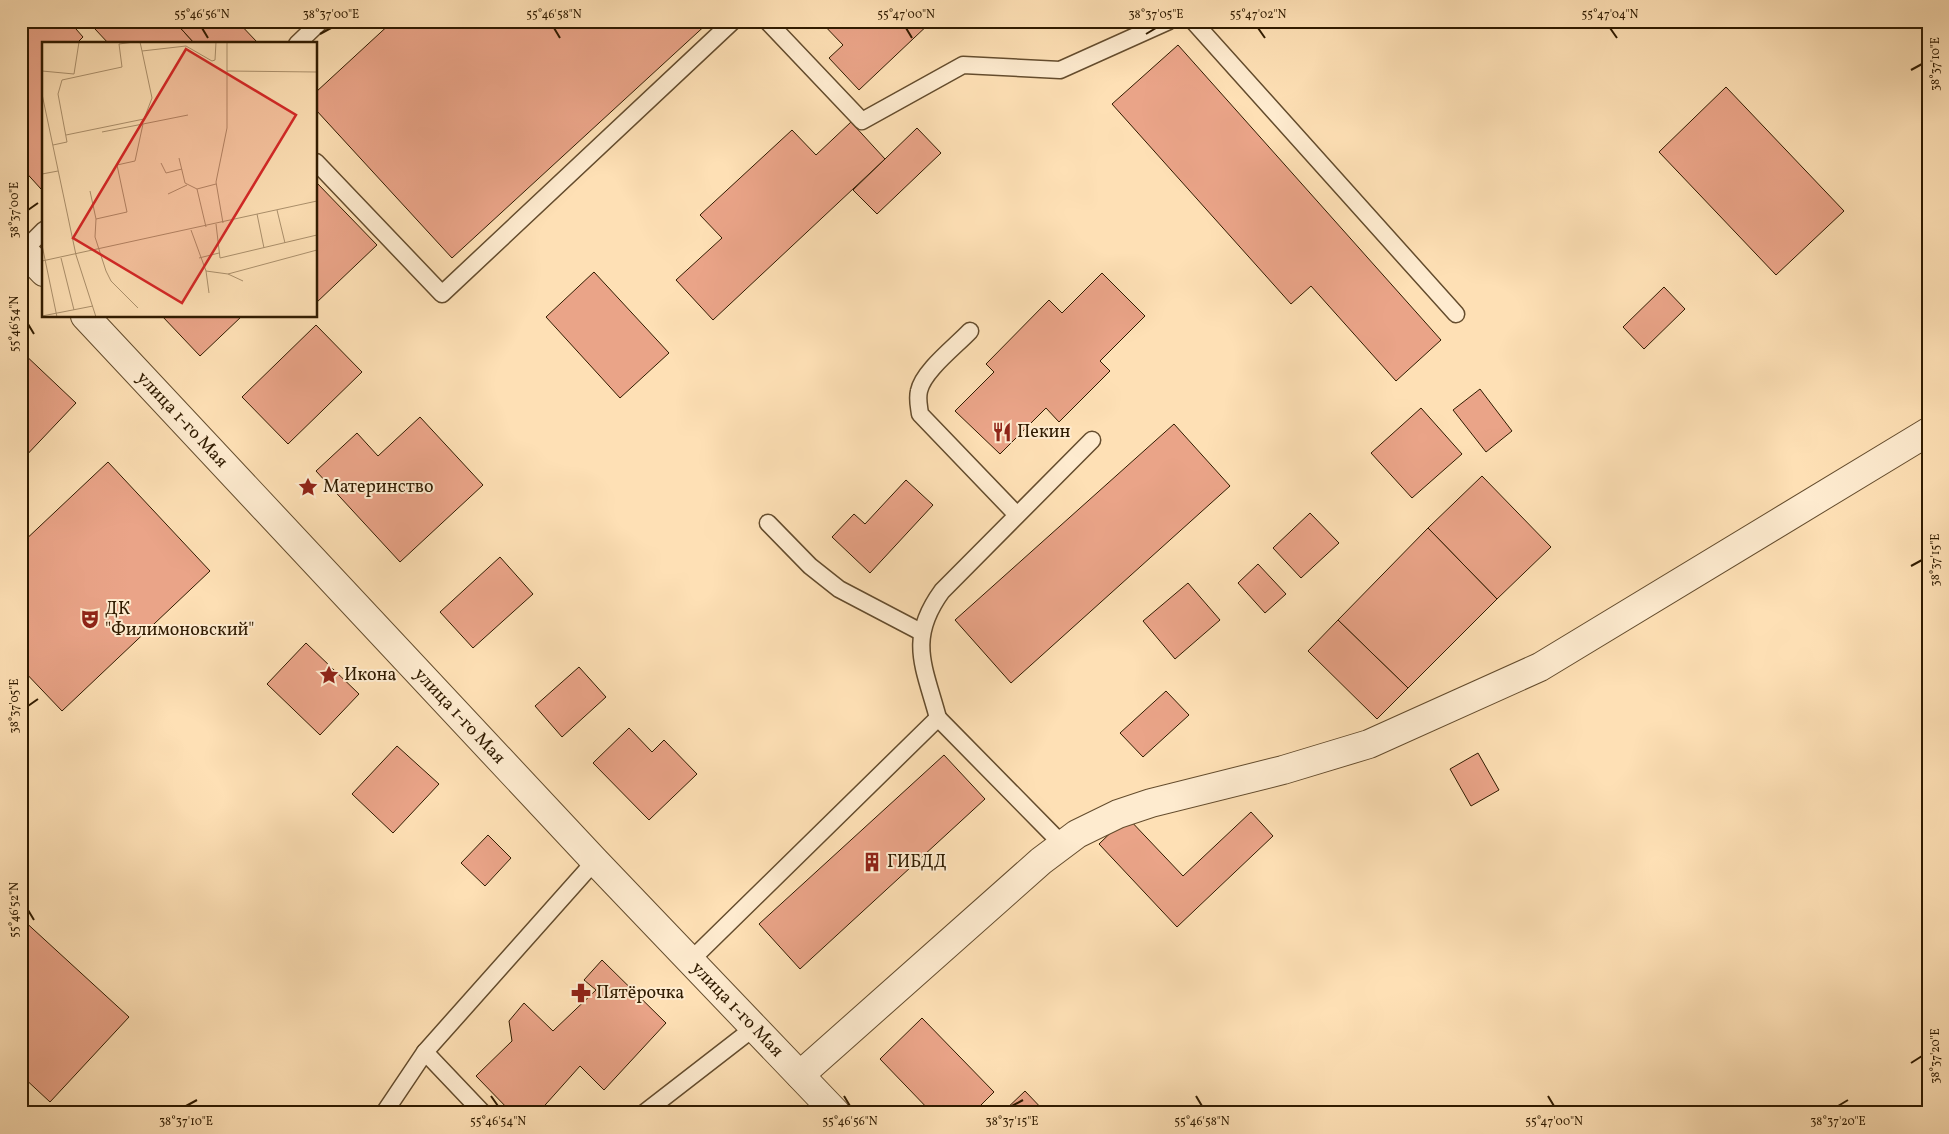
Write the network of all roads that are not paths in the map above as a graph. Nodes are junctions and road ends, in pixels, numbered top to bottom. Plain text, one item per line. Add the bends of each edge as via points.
1 (320, 21) edge
2 (733, 21) edge
3 (767, 21) edge
4 (1169, 21) edge
5 (1193, 21) edge
6 (300, 42) edge
7 (318, 164) edge
8 (42, 232) edge
9 (22, 250) edge
10 (42, 270) edge
11 (1456, 314) dead end
12 (87, 318) edge
13 (970, 332) dead end
14 (1928, 432) edge
15 (1092, 440) dead end
16 (1017, 515) junction
17 (768, 523) dead end
18 (921, 632) junction
19 (938, 718) junction
20 (1062, 844) junction
21 (596, 861) junction
22 (690, 961) junction
23 (755, 1027) junction
24 (425, 1052) junction
25 (800, 1075) junction
26 (384, 1113) edge
27 (483, 1113) edge
28 (644, 1113) edge
29 (836, 1113) edge

1 - 6 lane
2 - 7 lane via 442,294
3 - 4 lane via 862,121 963,65 1060,70
5 - 11 lane
8 - 9 lane
9 - 10 street
12 - 21 street, улица 1-го Мая
13 - 16 lane via 926,376 918,394 920,414
14 - 20 street via 1540,667 1369,744 1134,809 1089,827
15 - 16 lane
16 - 18 lane via 942,591 932,605
17 - 18 lane via 810,566 839,589
18 - 19 lane via 920,648
19 - 20 lane
19 - 22 lane
20 - 25 street
21 - 22 street, улица 1-го Мая
21 - 24 lane
22 - 23 street, улица 1-го Мая
23 - 25 street, улица 1-го Мая
23 - 28 lane
24 - 26 lane
24 - 27 lane
25 - 29 street, улица 1-го Мая

